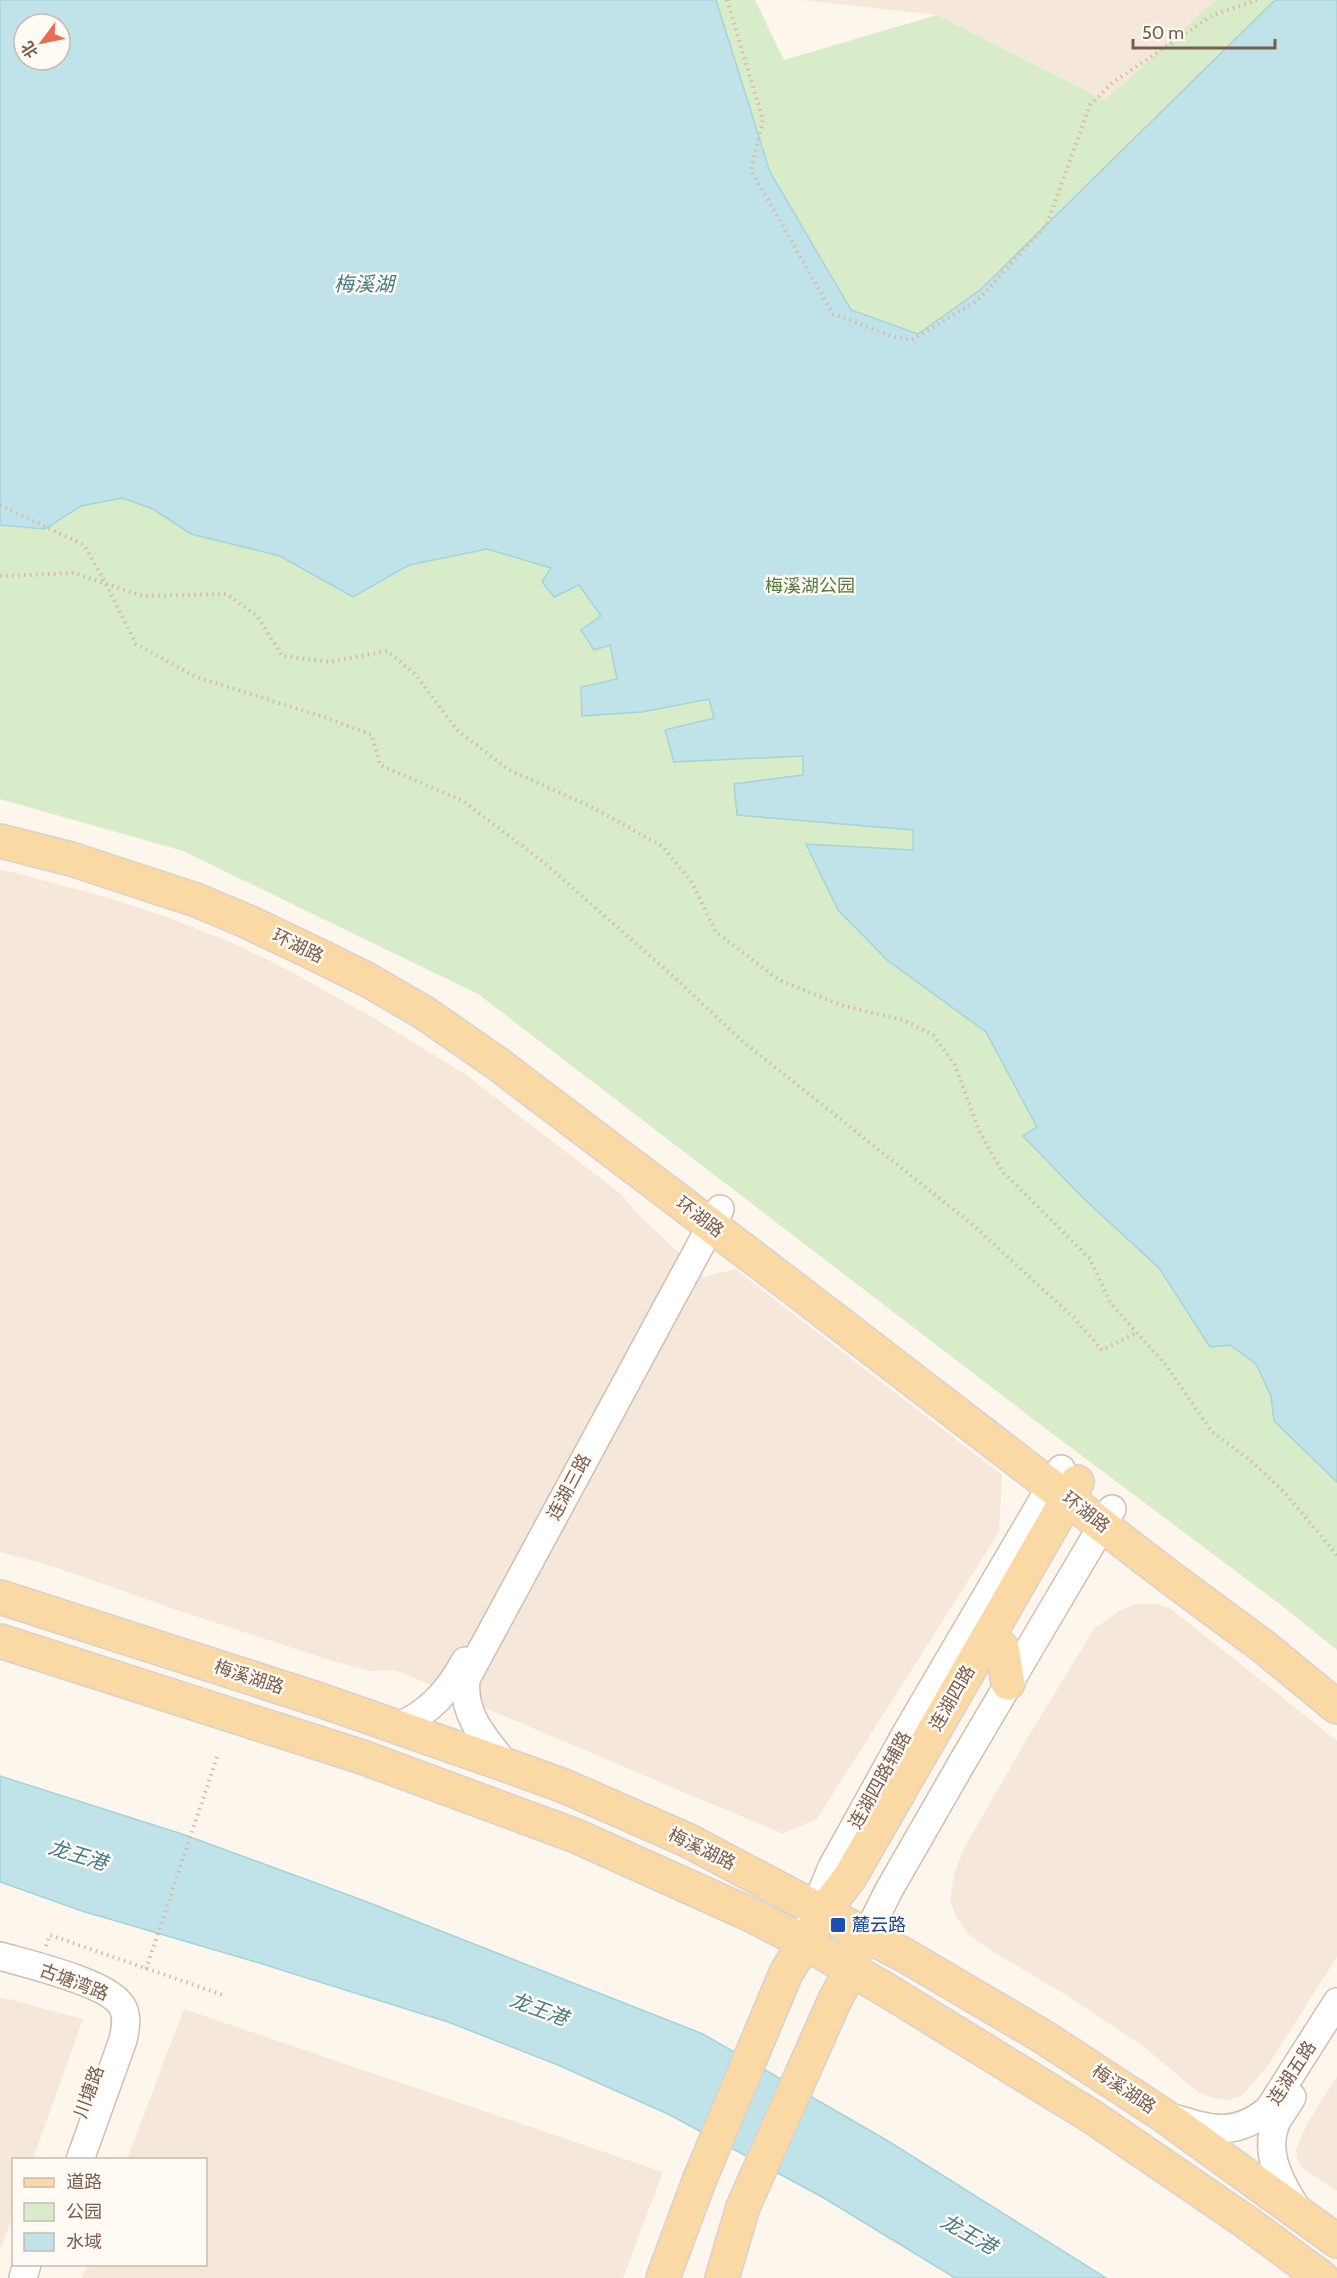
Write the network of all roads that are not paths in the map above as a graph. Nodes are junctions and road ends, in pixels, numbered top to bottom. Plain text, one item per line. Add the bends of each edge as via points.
1 (0, 823) edge
2 (0, 841) edge
3 (711, 1214) junction
4 (1081, 1496) junction
5 (0, 1597) edge
6 (0, 1641) edge
7 (1002, 1648) junction
8 (1337, 1682) edge
9 (1008, 1683) junction
10 (1337, 1707) edge
11 (397, 1727) junction
12 (917, 1759) junction
13 (506, 1765) junction
14 (881, 1778) junction
15 (819, 1909) junction
16 (862, 1933) junction
17 (804, 1942) junction
18 (0, 1956) edge
19 (851, 1969) junction
20 (0, 1971) edge
21 (1337, 2002) edge
22 (1337, 2026) edge
23 (119, 2027) junction
24 (1163, 2115) junction
25 (66, 2158) edge
26 (81, 2158) edge
27 (1299, 2213) junction
28 (1337, 2241) edge
29 (663, 2278) edge
30 (722, 2278) edge
31 (1322, 2278) edge

1 - 3 main road, 环湖路 via 161,868 258,907 376,963 467,1019
2 - 3 main road, 环湖路 via 71,858 196,900 366,979 453,1032
3 - 4 main road, 环湖路
3 - 11 street, 连湖三路 via 457,1676 430,1708
3 - 13 street, 连湖三路 via 466,1679 467,1707
4 - 7 main road, 连湖四路
4 - 8 main road, 环湖路 via 1259,1618
4 - 9 street
4 - 10 main road, 环湖路
4 - 12 main road, 连湖四路
4 - 14 street, 连湖四路辅路
5 - 11 main road, 梅溪湖路
6 - 17 main road via 362,1757 576,1836
7 - 9 main road
7 - 16 main road, 连湖四路 via 864,1889 857,1917
9 - 16 street
11 - 13 main road, 梅溪湖路
12 - 14 main road
12 - 15 main road, 连湖四路 via 850,1877
13 - 15 main road, 梅溪湖路 via 687,1840
14 - 15 street, 连湖四路辅路 via 832,1867
15 - 16 main road, 梅溪湖路
15 - 17 main road, 连湖四路
16 - 19 main road
16 - 24 main road, 梅溪湖路 via 1042,2037
17 - 19 main road
17 - 29 main road, 连湖四路 via 786,1973
18 - 23 street, 古塘湾路 via 107,1992 124,2010
19 - 30 main road via 743,2207
19 - 31 main road via 1091,2116
20 - 23 street, 古塘湾路 via 93,2001 108,2011
21 - 24 street, 连湖五路 via 1269,2109 1257,2120 1218,2129
22 - 27 street, 连湖五路 via 1277,2121 1273,2134 1277,2170
23 - 25 street, 川塘路
23 - 26 street, 川塘路
24 - 27 main road, 梅溪湖路
27 - 28 main road, 梅溪湖路

